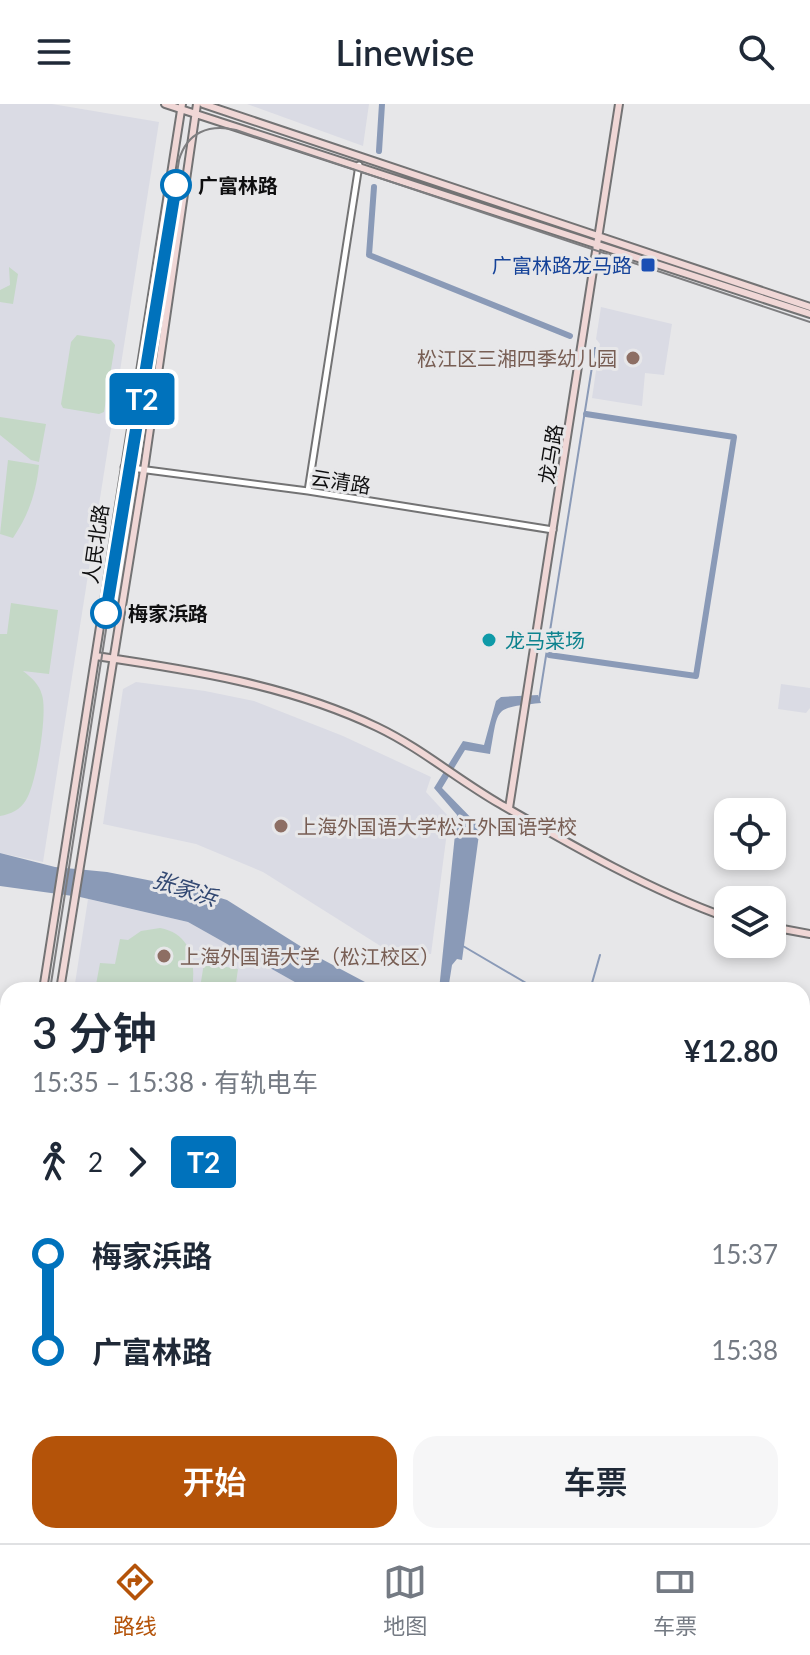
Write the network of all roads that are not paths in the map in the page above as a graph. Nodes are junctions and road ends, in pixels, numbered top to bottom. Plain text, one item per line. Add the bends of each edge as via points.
1 (165, 104) edge
2 (200, 104) edge
3 (619, 104) edge
4 (182, 106) edge
5 (197, 113) junction
6 (359, 165) junction
7 (600, 240) junction
8 (810, 307) edge
9 (810, 314) edge
10 (123, 467) junction
11 (144, 470) junction
12 (308, 491) junction
13 (554, 530) junction
14 (96, 656) junction
15 (113, 659) junction
16 (509, 808) junction
17 (714, 913) edge
18 (786, 930) edge
19 (810, 934) edge
20 (44, 982) edge
21 (61, 982) edge

1 - 4 main road
2 - 5 main road, 人民北路
2 - 7 main road
3 - 7 main road, 龙马路
4 - 5 main road
4 - 10 main road, 人民北路
5 - 6 main road
5 - 11 main road, 人民北路
6 - 7 main road
6 - 12 street
7 - 8 main road
7 - 9 main road
7 - 13 main road, 龙马路
10 - 11 street, 云清路
10 - 14 main road, 人民北路
11 - 12 street, 云清路
11 - 15 main road, 人民北路
12 - 13 street, 云清路
13 - 16 main road, 龙马路
14 - 15 main road
14 - 20 main road, 人民北路
15 - 16 main road via 238,680 342,712 388,733
15 - 21 main road, 人民北路
16 - 17 main road
18 - 19 main road

